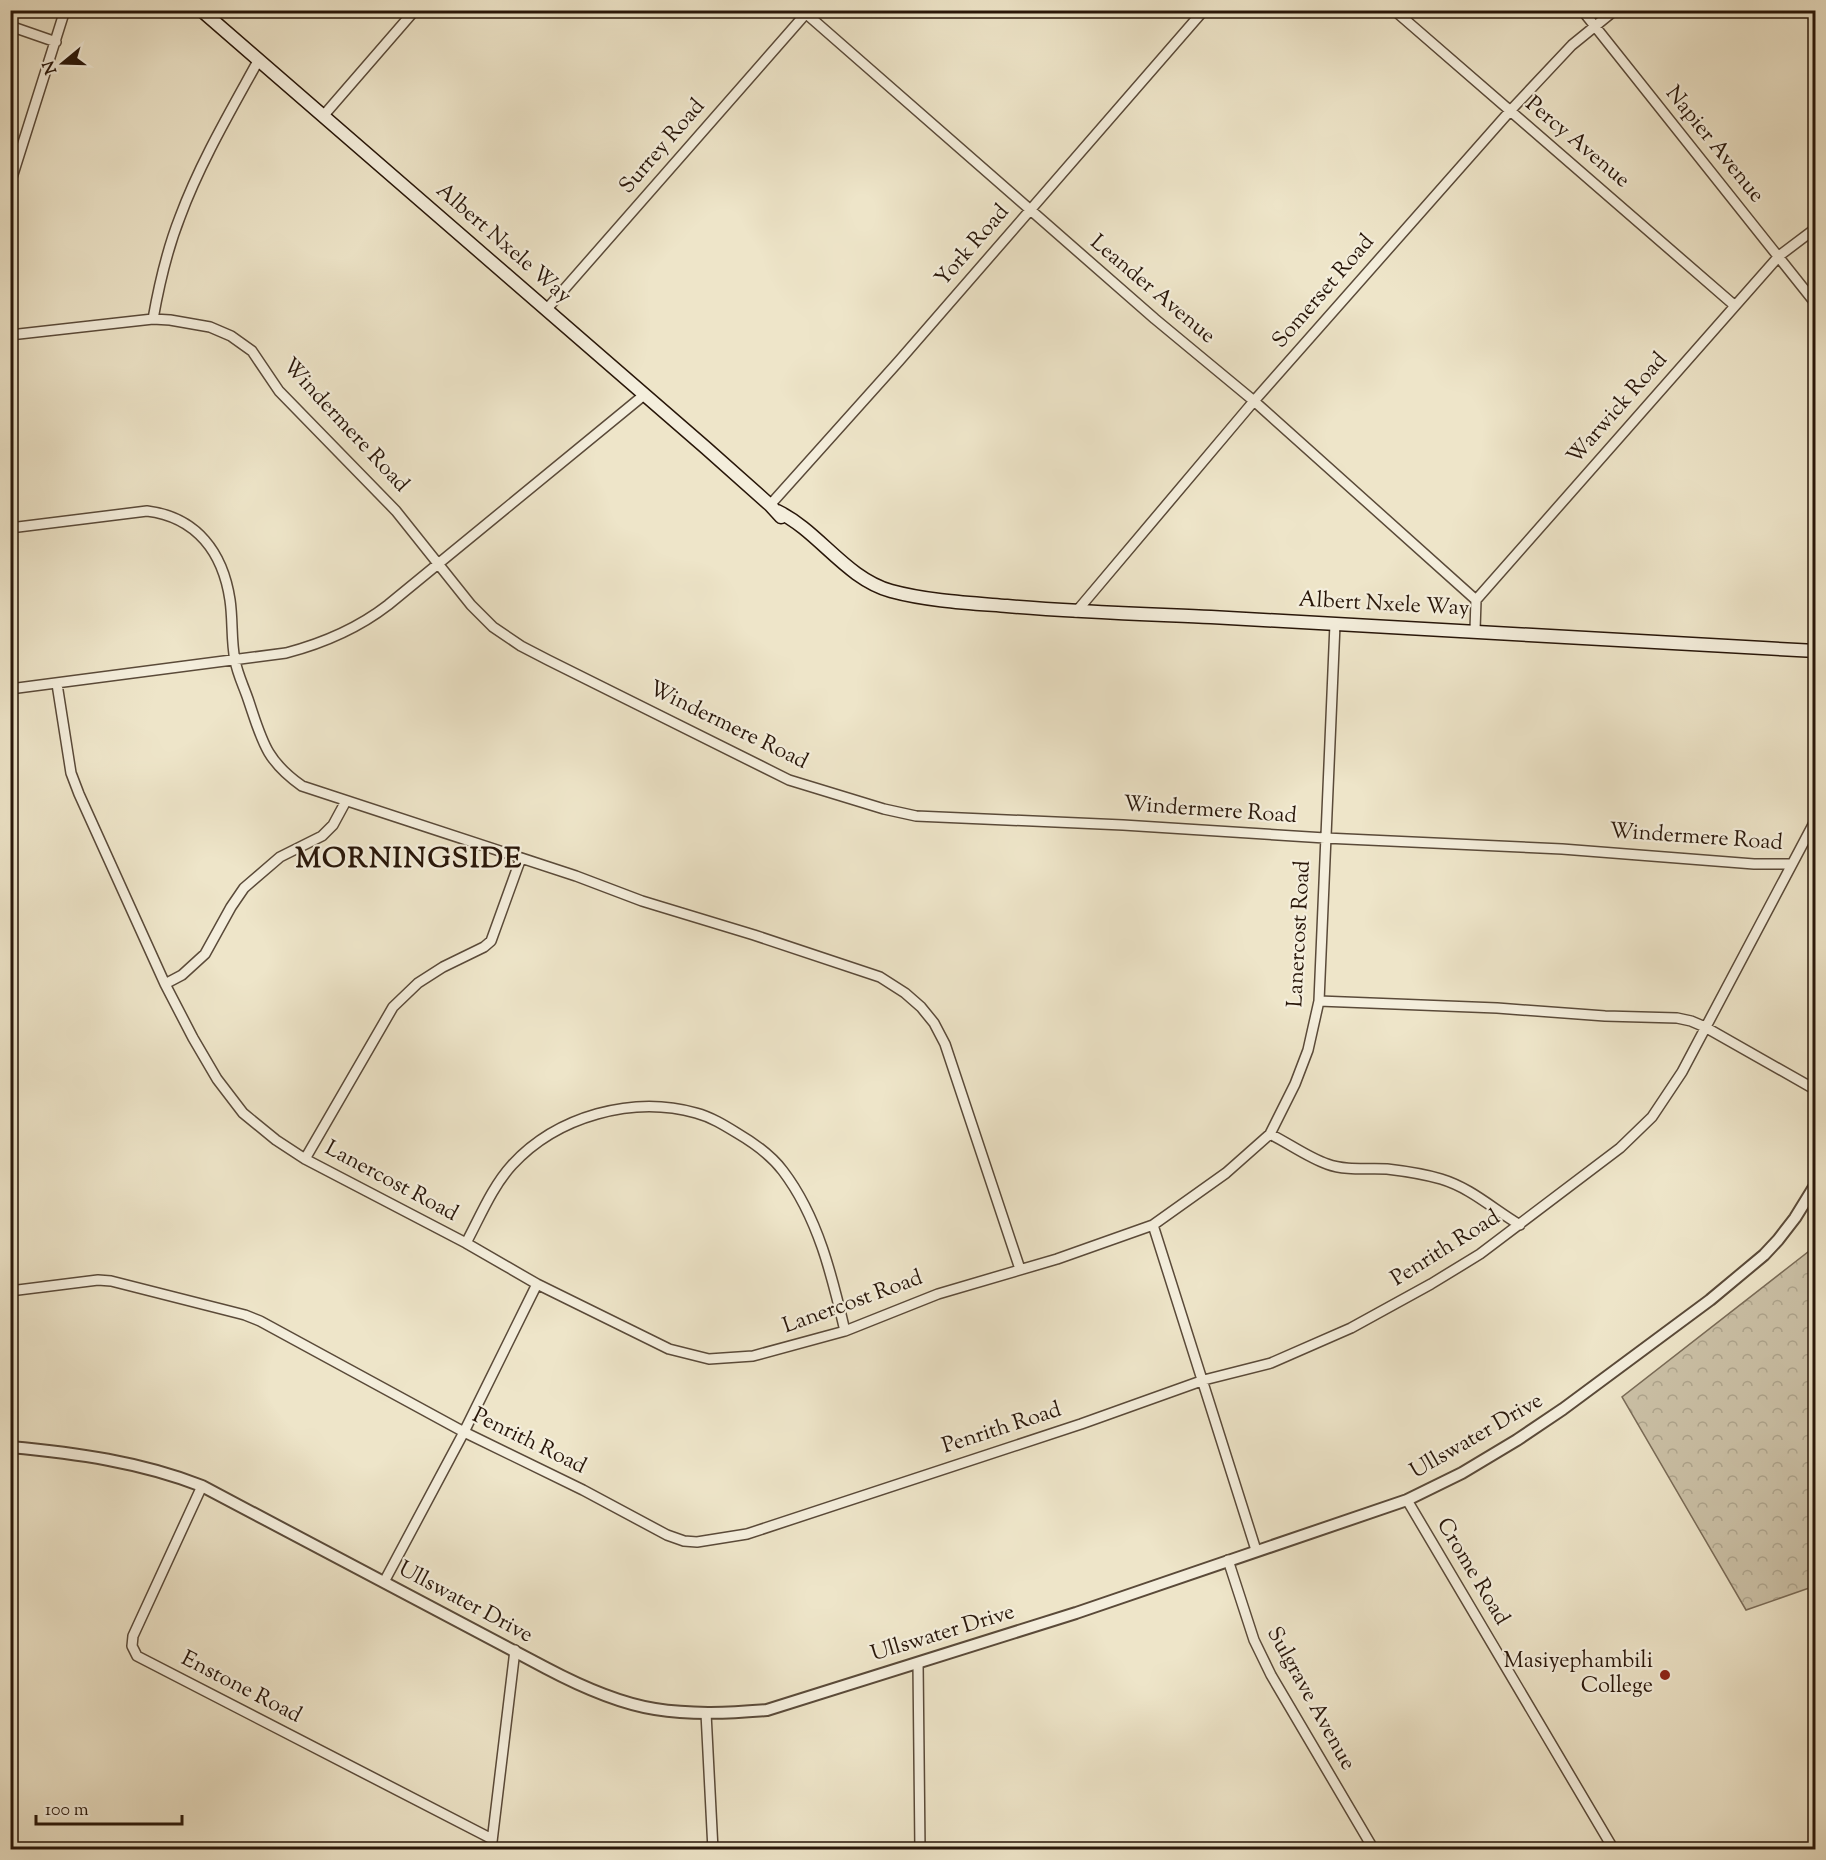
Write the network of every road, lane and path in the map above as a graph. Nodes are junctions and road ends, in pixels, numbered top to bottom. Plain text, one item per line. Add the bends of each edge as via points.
1 (65, 10) edge
2 (201, 10) edge
3 (415, 10) edge
4 (1204, 10) edge
5 (1394, 10) edge
6 (1582, 10) edge
7 (1615, 10) edge
8 (806, 12) edge
9 (10, 26) edge
10 (1595, 27) junction
11 (56, 42) junction
12 (258, 61) junction
13 (1510, 111) junction
14 (324, 115) junction
15 (10, 184) edge
16 (1029, 210) junction
17 (1815, 228) edge
18 (1779, 256) junction
19 (1815, 304) edge
20 (1734, 306) junction
21 (546, 310) junction
22 (153, 319) junction
23 (10, 335) edge
24 (645, 395) junction
25 (1254, 401) junction
26 (774, 508) junction
27 (10, 528) edge
28 (439, 563) junction
29 (1476, 600) junction
30 (1076, 612) junction
31 (1335, 624) junction
32 (1475, 630) junction
33 (1815, 651) edge
34 (235, 661) junction
35 (57, 684) junction
36 (10, 689) edge
37 (346, 801) junction
38 (1815, 819) edge
39 (1325, 838) junction
40 (521, 858) junction
41 (1792, 864) junction
42 (165, 984) junction
43 (1319, 1001) junction
44 (1706, 1027) junction
45 (1815, 1090) edge
46 (1270, 1134) junction
47 (304, 1158) junction
48 (1815, 1184) edge
49 (1153, 1225) junction
50 (1520, 1225) junction
51 (466, 1243) junction
52 (1020, 1269) junction
53 (537, 1284) junction
54 (10, 1291) edge
55 (845, 1331) junction
56 (1204, 1380) junction
57 (464, 1432) junction
58 (10, 1447) edge
59 (202, 1486) junction
60 (1407, 1500) junction
61 (1256, 1550) junction
62 (1228, 1560) junction
63 (384, 1582) junction
64 (515, 1650) junction
65 (918, 1663) junction
66 (706, 1713) junction
67 (492, 1839) junction
68 (491, 1850) edge
69 (713, 1850) edge
70 (920, 1850) edge
71 (1374, 1850) edge
72 (1614, 1850) edge

1 - 11 street
2 - 12 main road, Albert Nxele Way
3 - 14 street
4 - 16 street, York Road
5 - 13 street, Percy Avenue
6 - 10 street, Napier Avenue
7 - 10 street, Somerset Road
8 - 16 street, Leander Avenue
8 - 21 street, Surrey Road
9 - 11 street
10 - 13 street, Somerset Road via 1572,45
10 - 18 street, Napier Avenue
11 - 15 street
12 - 14 main road, Albert Nxele Way
12 - 22 street via 212,146 180,217
13 - 20 street, Percy Avenue
13 - 25 street, Somerset Road
14 - 21 main road, Albert Nxele Way
16 - 25 street, Leander Avenue
16 - 26 street, York Road
17 - 18 street, Warwick Road
18 - 19 street, Napier Avenue
18 - 20 street, Warwick Road
20 - 29 street, Warwick Road
21 - 24 main road, Albert Nxele Way
22 - 23 street, Windermere Road
22 - 28 street, Windermere Road via 210,327 252,351 279,390 396,511
24 - 26 main road, Albert Nxele Way
24 - 28 street
25 - 29 street, Leander Avenue
25 - 30 street, Somerset Road
26 - 30 main road, Albert Nxele Way via 784,521 867,588 889,598 936,605 951,602
27 - 34 street via 147,511 161,512 190,527 204,537 223,571 230,600
28 - 34 street via 367,621 336,637 286,653
28 - 39 street, Windermere Road via 471,605 520,646 771,772 818,789 916,816
29 - 32 street
30 - 31 main road, Albert Nxele Way
31 - 32 main road, Albert Nxele Way
31 - 39 street, Lanercost Road
32 - 33 main road, Albert Nxele Way
34 - 35 street
34 - 37 street via 271,758 302,786
35 - 36 street
35 - 42 street, Lanercost Road via 79,794
37 - 40 street
37 - 42 street via 322,836 280,857 244,888 205,954
38 - 41 street, Penrith Road
39 - 41 street, Windermere Road
39 - 43 street, Lanercost Road
40 - 47 street via 491,941 418,983 393,1007
40 - 52 street via 873,974 905,993 934,1023 945,1044
41 - 44 street, Penrith Road
42 - 47 street, Lanercost Road via 217,1079 243,1113
43 - 44 street via 1677,1017
43 - 46 street, Lanercost Road via 1308,1050
44 - 45 street
44 - 50 street, Penrith Road via 1652,1117 1620,1148
46 - 49 street, Lanercost Road via 1226,1173
46 - 50 street via 1326,1164 1388,1170 1447,1182 1480,1197
47 - 51 street, Lanercost Road
48 - 60 street, Ullswater Drive via 1771,1248 1710,1300 1517,1440
49 - 52 street, Lanercost Road
49 - 56 street
50 - 56 street, Penrith Road via 1431,1284 1351,1328 1271,1363
51 - 53 street, Lanercost Road
51 - 55 street via 513,1164 566,1125 614,1110 646,1106 697,1113 747,1139 782,1170 815,1230
52 - 55 street, Lanercost Road via 938,1294
53 - 55 street, Lanercost Road via 669,1349 709,1359 753,1356
53 - 57 street
54 - 57 street, Penrith Road via 111,1281 245,1315
56 - 57 street, Penrith Road via 747,1534 697,1542 666,1535
56 - 61 street
57 - 63 street
58 - 59 street, Ullswater Drive via 105,1459
59 - 63 street, Ullswater Drive
59 - 67 street, Enstone Road via 133,1636 136,1656
60 - 61 street, Ullswater Drive
60 - 72 street, Crome Road
61 - 62 street, Ullswater Drive
62 - 65 street, Ullswater Drive
62 - 71 street, Sulgrave Avenue via 1250,1631 1271,1675
63 - 64 street, Ullswater Drive
64 - 66 street, Ullswater Drive via 574,1683 610,1697 653,1709
64 - 67 street
65 - 66 street, Ullswater Drive via 767,1710
65 - 70 street
66 - 69 street
67 - 68 street

